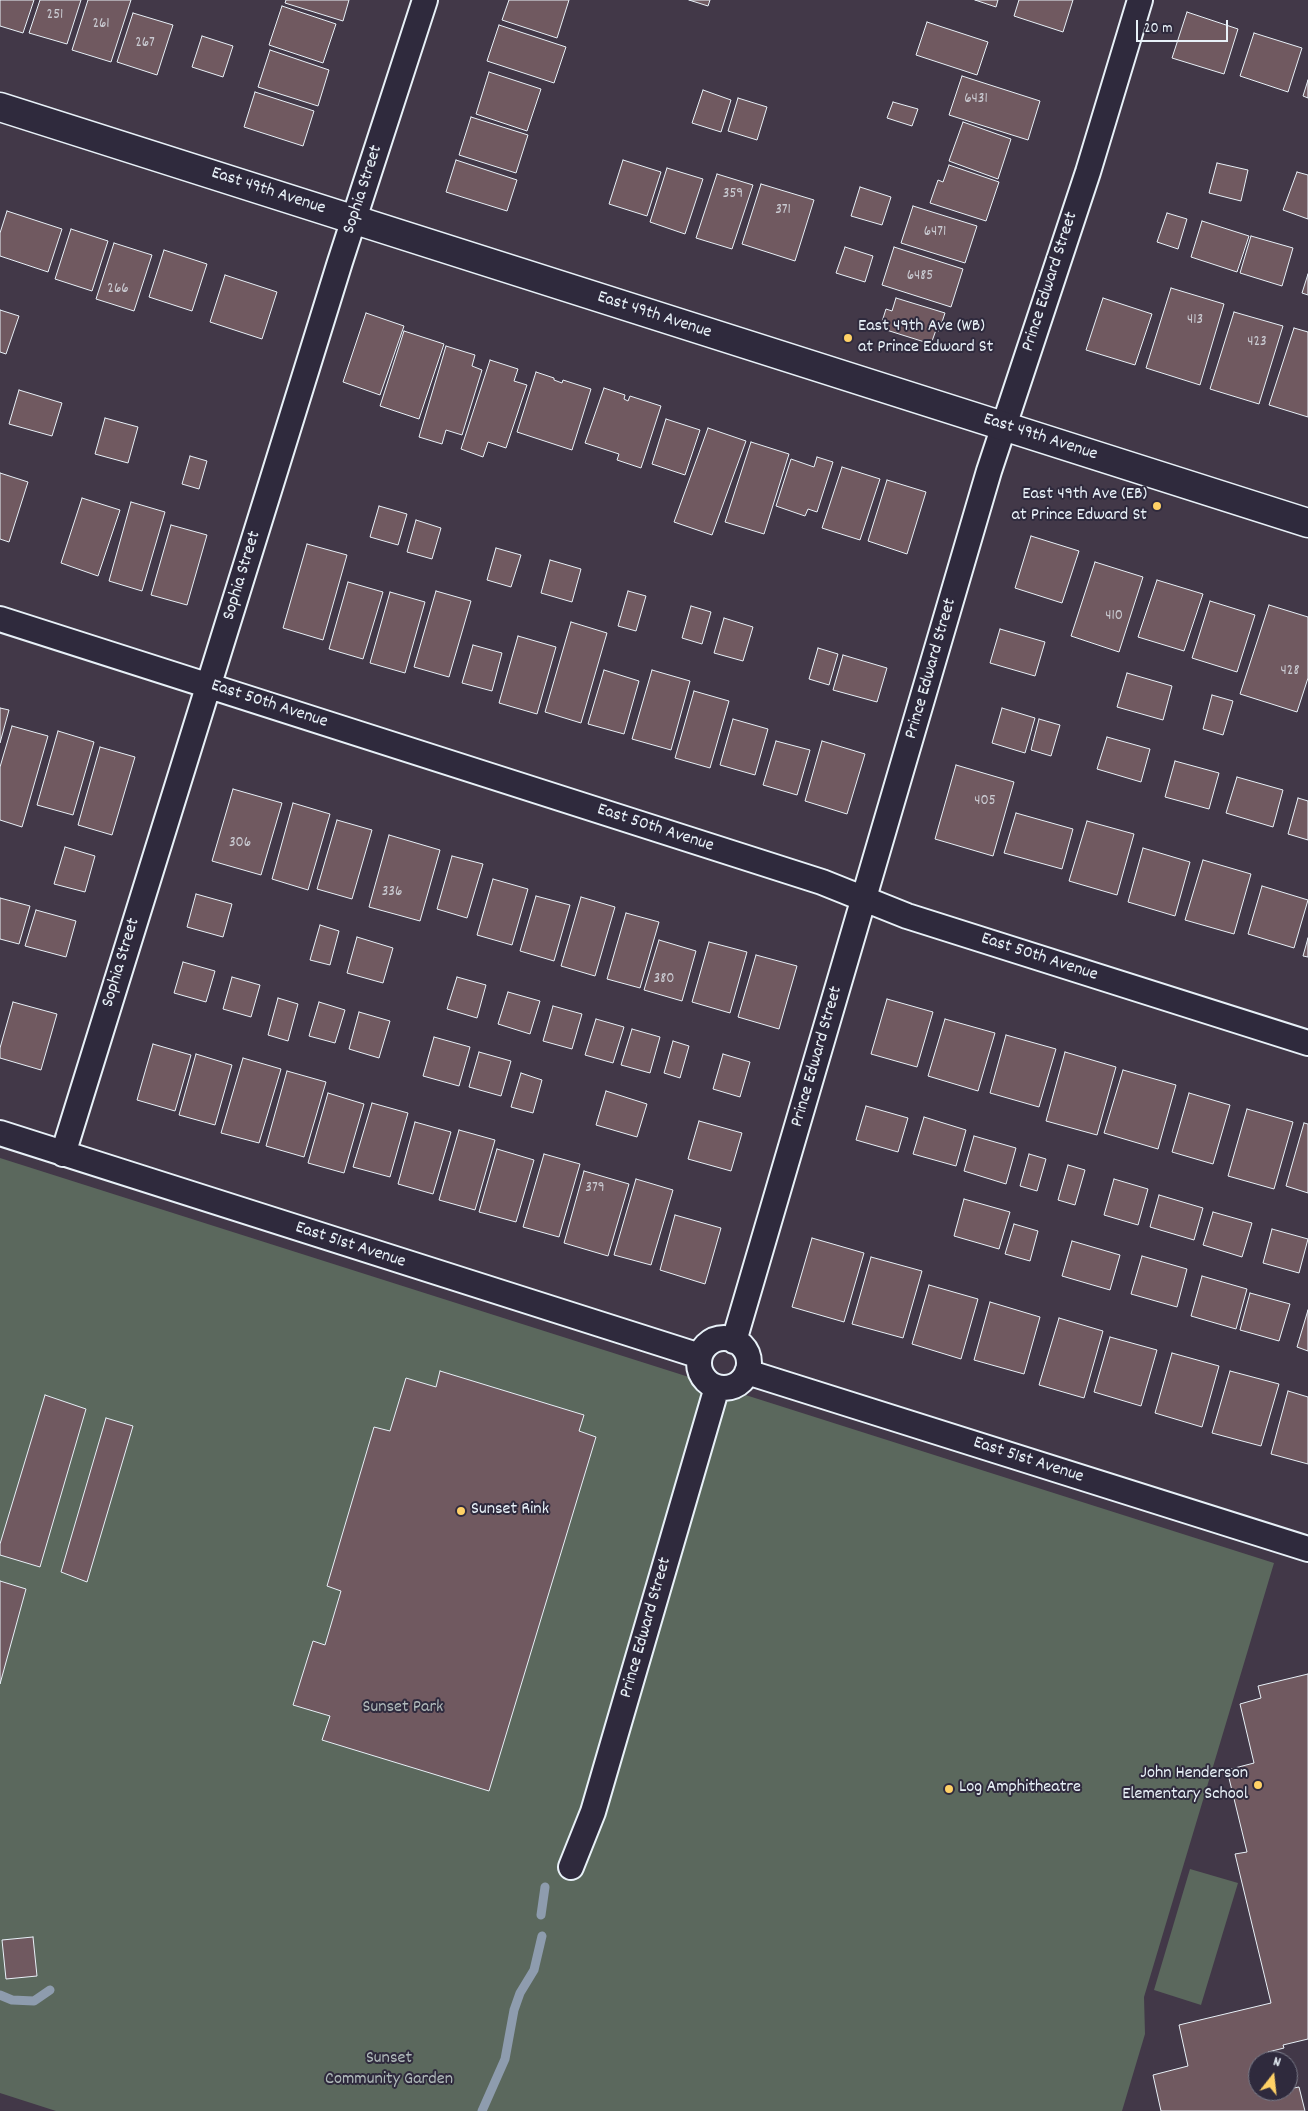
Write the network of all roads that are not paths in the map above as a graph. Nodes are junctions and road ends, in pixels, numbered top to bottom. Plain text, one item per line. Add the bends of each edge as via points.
1 (425, 0) edge
2 (1140, 0) edge
3 (0, 107) edge
4 (354, 220) junction
5 (1003, 427) junction
6 (1308, 523) edge
7 (0, 619) edge
8 (208, 686) junction
9 (865, 900) junction
10 (1308, 1043) edge
11 (0, 1134) edge
12 (63, 1154) junction
13 (734, 1341) junction
14 (700, 1356) junction
15 (747, 1372) junction
16 (717, 1387) junction
17 (1308, 1549) edge
18 (572, 1867) dead end

1 - 4 street, Sophia Street
2 - 5 street, Prince Edward Street via 1088,172
3 - 4 street, East 49th Avenue
4 - 5 street, East 49th Avenue
4 - 8 street, Sophia Street
5 - 6 street, East 49th Avenue
5 - 9 street, Prince Edward Street
7 - 8 street, East 50th Avenue
8 - 9 street, East 50th Avenue via 822,882
8 - 12 street, Sophia Street
9 - 10 street, East 50th Avenue
9 - 13 street, Prince Edward Street
11 - 12 street, East 51st Avenue
12 - 14 street, East 51st Avenue
13 - 14 street via 718,1339 710,1343
13 - 15 street via 741,1345 748,1357
14 - 16 street via 704,1378
15 - 16 street via 732,1387
15 - 17 street, East 51st Avenue
16 - 18 street, Prince Edward Street via 592,1812

